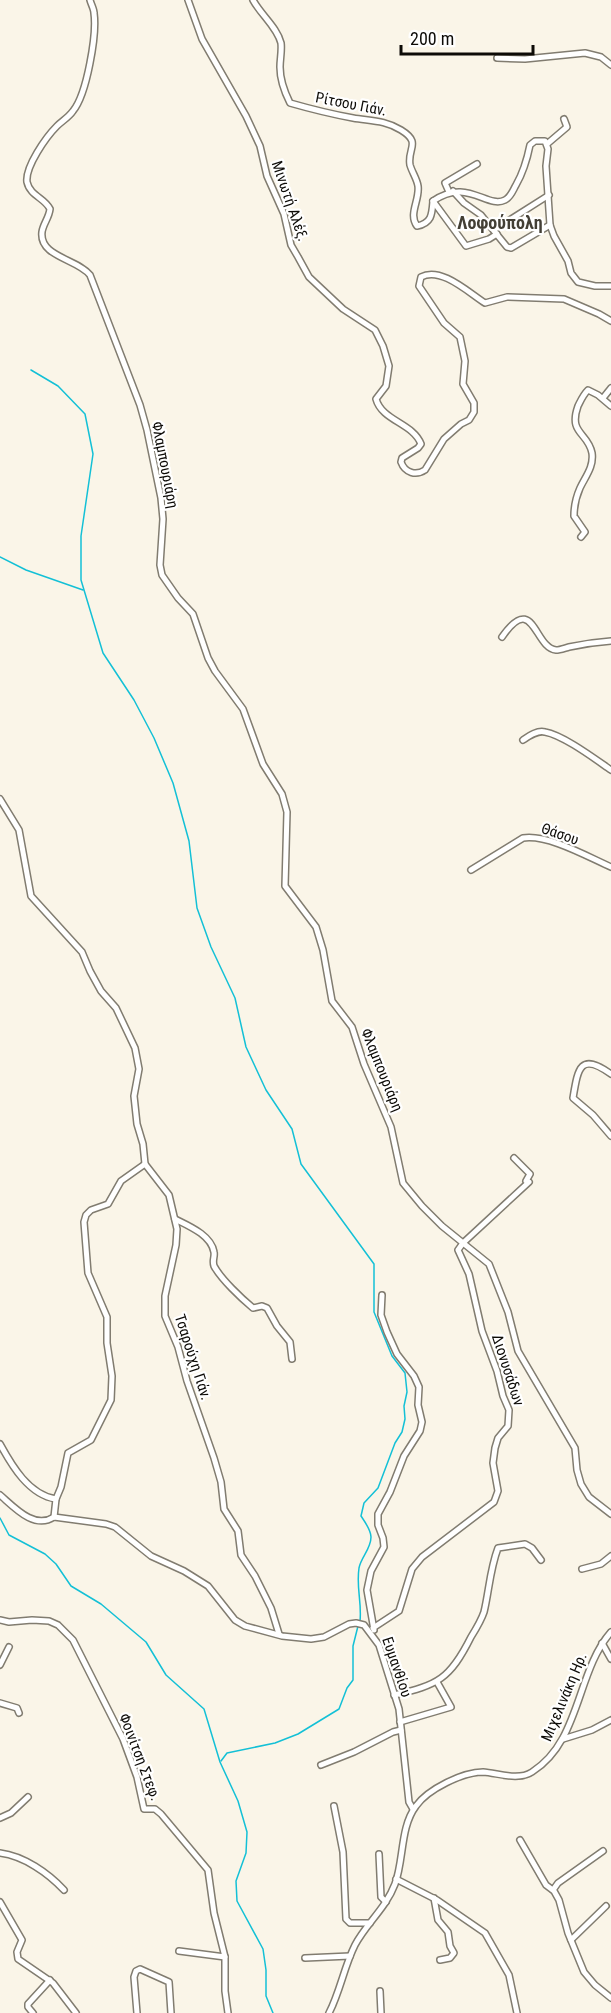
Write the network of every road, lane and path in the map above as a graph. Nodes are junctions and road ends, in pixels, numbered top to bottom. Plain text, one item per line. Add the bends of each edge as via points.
1 (90, 0) edge
2 (188, 0) edge
3 (253, 0) edge
4 (497, 58) dead end
5 (611, 65) edge
6 (564, 119) dead end
7 (548, 144) junction
8 (477, 164) dead end
9 (451, 191) junction
10 (549, 195) junction
11 (433, 201) junction
12 (550, 225) junction
13 (495, 232) junction
14 (611, 286) edge
15 (611, 321) edge
16 (611, 388) edge
17 (603, 398) junction
18 (611, 406) edge
19 (581, 537) dead end
20 (502, 637) dead end
21 (611, 641) edge
22 (523, 740) dead end
23 (611, 770) edge
24 (0, 799) edge
25 (611, 867) edge
26 (471, 870) dead end
27 (611, 1074) edge
28 (611, 1136) edge
29 (514, 1158) dead end
30 (145, 1164) junction
31 (175, 1219) junction
32 (463, 1243) junction
33 (382, 1295) dead end
34 (292, 1359) dead end
35 (0, 1444) edge
36 (0, 1495) edge
37 (56, 1499) junction
38 (611, 1514) edge
39 (54, 1517) junction
40 (611, 1556) edge
41 (541, 1560) dead end
42 (582, 1569) dead end
43 (0, 1620) edge
44 (373, 1628) junction
45 (611, 1632) edge
46 (279, 1634) junction
47 (376, 1638) junction
48 (602, 1643) junction
49 (9, 1647) dead end
50 (610, 1655) edge
51 (0, 1665) edge
52 (437, 1682) junction
53 (394, 1695) junction
54 (0, 1703) edge
55 (19, 1713) dead end
56 (611, 1720) edge
57 (400, 1722) junction
58 (401, 1730) junction
59 (563, 1739) junction
60 (321, 1765) dead end
61 (28, 1797) dead end
62 (334, 1806) dead end
63 (413, 1809) junction
64 (0, 1818) edge
65 (520, 1840) dead end
66 (603, 1851) dead end
67 (0, 1853) edge
68 (379, 1854) dead end
69 (396, 1880) junction
70 (64, 1890) dead end
71 (553, 1890) junction
72 (435, 1898) junction
73 (0, 1902) edge
74 (386, 1902) junction
75 (606, 1906) dead end
76 (370, 1923) junction
77 (571, 1940) junction
78 (179, 1951) dead end
79 (350, 1956) junction
80 (225, 1957) junction
81 (305, 1958) dead end
82 (440, 1960) dead end
83 (50, 1980) junction
84 (380, 1991) dead end
85 (611, 1998) edge
86 (33, 2013) edge
87 (76, 2013) edge
88 (137, 2013) edge
89 (171, 2013) edge
90 (228, 2013) edge
91 (328, 2013) edge
92 (381, 2013) edge
93 (517, 2013) edge

1 - 32 street, Φλαμπουριάρη via 94,11 93,41 80,98 28,169 31,191 50,209 43,239 52,253 79,265 90,275 134,390 161,498 162,575 193,614 208,658 243,709 263,764 282,794 287,812 285,885 316,927 332,1001 352,1027 392,1127 403,1183
2 - 15 street, Μινωτή Αλέξ. via 202,39 260,146 291,245 309,277 344,309 375,330 383,346 388,366 386,386 376,399 378,406 416,435 421,444 402,458 407,471 413,474 425,470 444,439 474,412 474,403 463,384 465,361 460,337 444,323 425,296 419,286 421,277 438,275 485,303 507,297 564,299
3 - 11 street, Ρίτσου Γιάν. via 281,44 283,88 290,103 393,124 409,135 414,145 410,164 418,186 413,218 417,226 432,217
4 - 5 street via 585,53 601,57
6 - 7 street via 567,127
7 - 9 street via 540,140 530,145 527,165 504,201
7 - 10 street
8 - 9 street via 445,183
9 - 11 street
9 - 13 street
10 - 12 street
10 - 13 street
11 - 13 street via 466,246 489,239
12 - 13 street via 511,248
12 - 14 street via 574,279 583,284
16 - 17 street
17 - 18 street
17 - 19 street via 586,391 574,418 592,456 574,511 585,532
20 - 21 street via 514,622 522,620 532,624 552,649
22 - 23 street via 544,731
24 - 30 street, Τσαρούχη Γιάν. via 19,830 31,896 82,952 135,1048 139,1069 134,1096
25 - 26 street, Θάσου via 533,836 523,838
27 - 28 street via 596,1064 583,1065 573,1098
29 - 32 street via 530,1174 526,1181 529,1182
30 - 31 street, Τσαρούχη Γιάν. via 168,1195
30 - 37 street via 121,1181 108,1204 91,1210 84,1219 88,1273 106,1314 112,1395 93,1438 68,1453
31 - 34 street via 208,1240 214,1251 213,1263 226,1284 252,1308 267,1308 290,1342
31 - 46 street, Τσαρούχη Γιάν. via 177,1237 165,1316 214,1458 224,1509 238,1531 241,1555 271,1608
32 - 38 street, Φλαμπουριάρη via 491,1267 518,1351 575,1448 581,1484 589,1497
32 - 44 street, Διονυσάδων via 458,1250 469,1274 482,1331 509,1410 509,1422 498,1438 493,1458 497,1496 422,1557 412,1569 399,1611
33 - 44 street via 381,1315 387,1332 419,1387 422,1422 378,1514 384,1547 366,1590
35 - 37 street via 25,1480 43,1495
36 - 39 street via 33,1519 46,1521
37 - 39 street
39 - 46 street via 112,1526 156,1559 208,1586 238,1623
40 - 42 street via 602,1564
41 - 52 street via 525,1544 498,1548 482,1617 461,1658
43 - 80 street, Φοινίτση Στεφ. via 49,1621 75,1642 120,1732 138,1777 144,1808 161,1814 208,1870 213,1913
44 - 47 street
45 - 48 street, Μιχελινάκη Ηρ.
46 - 47 street, Ευμανθίου via 320,1638 357,1623
47 - 53 street, Ευμανθίου
48 - 50 street
48 - 59 street, Μιχελινάκη Ηρ.
49 - 51 street
52 - 53 street
52 - 57 street via 451,1707
53 - 57 street, Ευμανθίου
54 - 55 street via 17,1708
56 - 59 street
57 - 58 street, Ευμανθίου
58 - 60 street
58 - 63 street, Ευμανθίου
59 - 63 street, Μιχελινάκη Ηρ. via 530,1774 472,1774 434,1789
61 - 64 street
62 - 76 street via 343,1852 346,1918 350,1923
63 - 69 street
65 - 71 street via 546,1885
66 - 71 street
67 - 70 street via 41,1871
68 - 74 street via 381,1897
69 - 72 street
69 - 74 street
71 - 77 street via 562,1906
72 - 82 street via 438,1920 447,1931 454,1953
72 - 93 street via 488,1936 509,1975
73 - 83 street via 22,1940 18,1959
74 - 76 street
75 - 77 street
76 - 79 street
77 - 85 street via 585,1975
78 - 80 street
79 - 81 street
79 - 91 street
80 - 90 street, Φοινίτση Στεφ.
83 - 86 street via 28,2004
83 - 87 street
84 - 92 street
88 - 89 street via 134,1977 140,1969 169,1982

